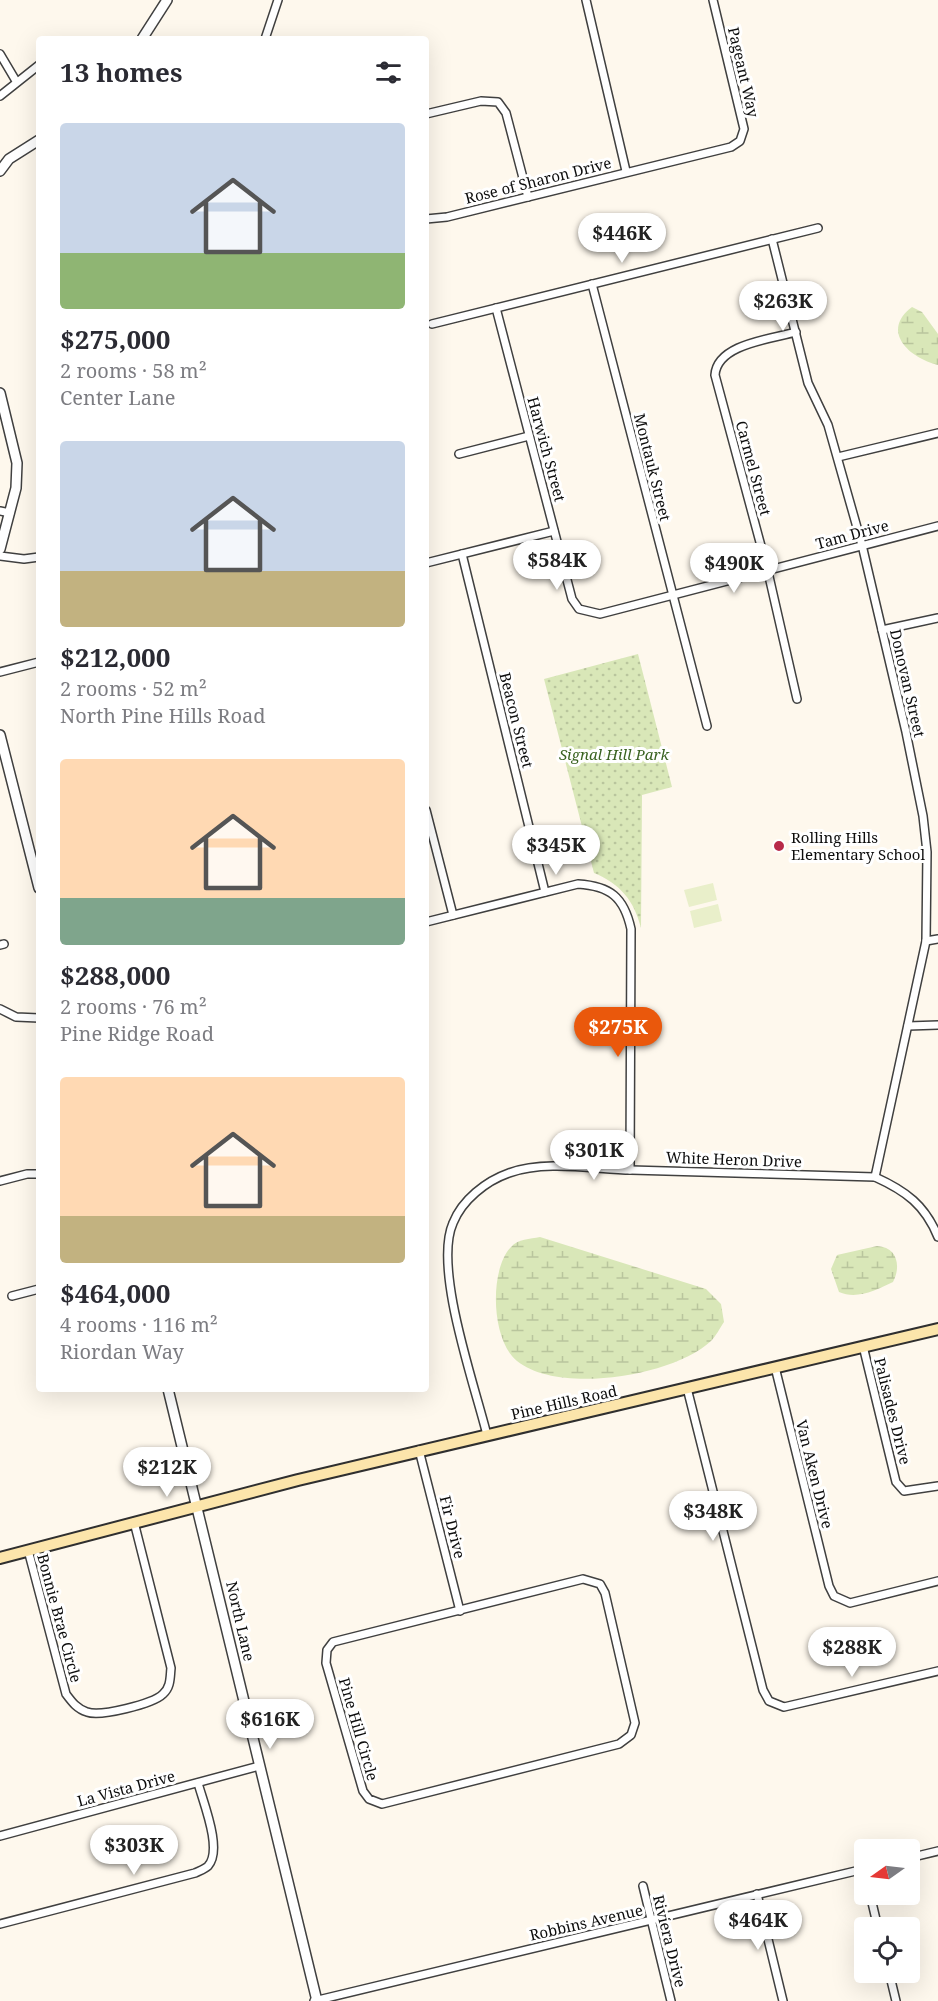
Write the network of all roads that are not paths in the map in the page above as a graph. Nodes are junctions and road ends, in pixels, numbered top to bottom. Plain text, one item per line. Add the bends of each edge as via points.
1 (167, 0) edge
2 (278, 0) edge
3 (586, 0) edge
4 (713, 0) edge
5 (144, 36) edge
6 (266, 36) edge
7 (0, 54) edge
8 (36, 67) edge
9 (16, 81) junction
10 (0, 96) edge
11 (429, 113) edge
12 (36, 142) edge
13 (0, 171) edge
14 (626, 171) junction
15 (528, 197) junction
16 (429, 219) edge
17 (818, 228) dead end
18 (772, 239) junction
19 (592, 284) junction
20 (496, 308) junction
21 (432, 324) dead end
22 (796, 333) junction
23 (0, 393) edge
24 (938, 433) edge
25 (529, 436) junction
26 (459, 454) dead end
27 (838, 458) junction
28 (4, 516) edge
29 (938, 526) edge
30 (554, 531) junction
31 (862, 545) junction
32 (0, 549) edge
33 (462, 554) junction
34 (0, 556) edge
35 (36, 557) edge
36 (429, 562) edge
37 (768, 572) junction
38 (672, 597) junction
39 (600, 614) joint
40 (938, 618) edge
41 (882, 630) junction
42 (36, 663) edge
43 (0, 672) edge
44 (797, 699) dead end
45 (707, 726) dead end
46 (0, 739) edge
47 (429, 822) edge
48 (36, 877) edge
49 (545, 892) junction
50 (453, 915) junction
51 (429, 921) edge
52 (938, 939) edge
53 (926, 940) junction
54 (0, 1009) edge
55 (36, 1018) edge
56 (938, 1025) edge
57 (908, 1026) junction
58 (630, 1170) junction
59 (36, 1174) edge
60 (875, 1177) junction
61 (0, 1181) edge
62 (938, 1237) edge
63 (36, 1289) edge
64 (12, 1296) dead end
65 (938, 1329) edge
66 (863, 1346) junction
67 (775, 1367) junction
68 (687, 1388) junction
69 (169, 1392) edge
70 (487, 1435) junction
71 (419, 1450) junction
72 (938, 1486) edge
73 (198, 1505) junction
74 (134, 1522) junction
75 (28, 1550) junction
76 (0, 1558) edge
77 (938, 1581) edge
78 (460, 1611) junction
79 (938, 1671) edge
80 (260, 1766) junction
81 (198, 1783) junction
82 (0, 1836) edge
83 (938, 1851) edge
84 (920, 1855) edge
85 (854, 1871) edge
86 (643, 1886) dead end
87 (757, 1894) junction
88 (651, 1920) junction
89 (0, 1924) edge
90 (892, 1983) edge
91 (316, 2001) edge
92 (671, 2001) edge
93 (783, 2001) edge
94 (896, 2001) edge

1 - 5 street
2 - 6 street
3 - 14 street, Rose of Sharon Drive
4 - 14 street, Pageant Way via 744,129 740,141 731,147
7 - 9 street
8 - 9 street
9 - 10 street
11 - 15 street via 481,101 498,102 506,113
12 - 13 street via 9,159
14 - 15 street, Rose of Sharon Drive
15 - 16 street, Rose of Sharon Drive
17 - 18 street
18 - 19 street
18 - 22 street, Donovan Street
19 - 20 street
19 - 38 street, Montauk Street
20 - 21 street
20 - 25 street, Harwich Street
22 - 27 street, Donovan Street via 808,383 823,412
22 - 37 street, Carmel Street via 736,349 716,365 715,375
23 - 28 street via 17,463 16,488
24 - 27 street
25 - 26 street
25 - 30 street, Harwich Street
27 - 31 street, Donovan Street
28 - 32 street
29 - 31 street, Tam Drive
30 - 33 street
30 - 39 street, Harwich Street via 572,599 579,609
31 - 37 street, Tam Drive
31 - 41 street, Donovan Street
33 - 36 street
33 - 49 street, Beacon Street
34 - 35 street
37 - 38 street, Tam Drive
37 - 44 street, Carmel Street
38 - 39 street, Tam Drive
38 - 45 street, Montauk Street
40 - 41 street
41 - 53 street, Donovan Street via 923,816 927,852
42 - 43 street
46 - 48 street
47 - 50 street
49 - 50 street
49 - 58 street via 578,884 597,885 615,895 627,913 631,947
50 - 51 street
52 - 53 street
53 - 57 street, Donovan Street
54 - 55 street via 16,1017
56 - 57 street
57 - 60 street, Donovan Street
58 - 60 street, White Heron Drive
58 - 70 street, White Heron Drive via 540,1168 510,1172 479,1190 452,1224 447,1250 448,1284
59 - 61 street
60 - 62 street, White Heron Drive via 916,1200
63 - 64 street
65 - 66 main road, Pine Hills Road
66 - 67 main road, Pine Hills Road
66 - 72 street, Palisades Drive via 896,1482 904,1491
67 - 68 main road, Pine Hills Road
67 - 77 street, Van Aken Drive via 834,1596 850,1602
68 - 70 main road, Pine Hills Road
68 - 79 street via 763,1690 769,1701 784,1707
69 - 73 street, North Lane
70 - 71 main road, Pine Hills Road
71 - 73 main road, Pine Hills Road
71 - 78 street, Fir Drive
73 - 74 main road, Pine Hills Road
73 - 80 street, North Lane
74 - 75 main road, Pine Hills Road
74 - 75 street, Bonnie Brae Circle via 171,1668 170,1685 155,1699 101,1714 75,1706 66,1694
75 - 76 main road, Pine Hills Road
78 - 78 street, Pine Hill Circle via 333,1642 327,1650 326,1663 363,1791 369,1799 382,1804 619,1744 631,1735 636,1723 600,1584 583,1579
80 - 81 street, La Vista Drive
80 - 91 street, North Lane
81 - 82 street, La Vista Drive
81 - 89 street via 213,1840 213,1856 207,1867
83 - 84 street
85 - 87 street, Robbins Avenue
86 - 88 street, Riviera Drive
87 - 88 street, Robbins Avenue
87 - 93 street
88 - 91 street, Robbins Avenue
88 - 92 street, Riviera Drive
90 - 94 street

